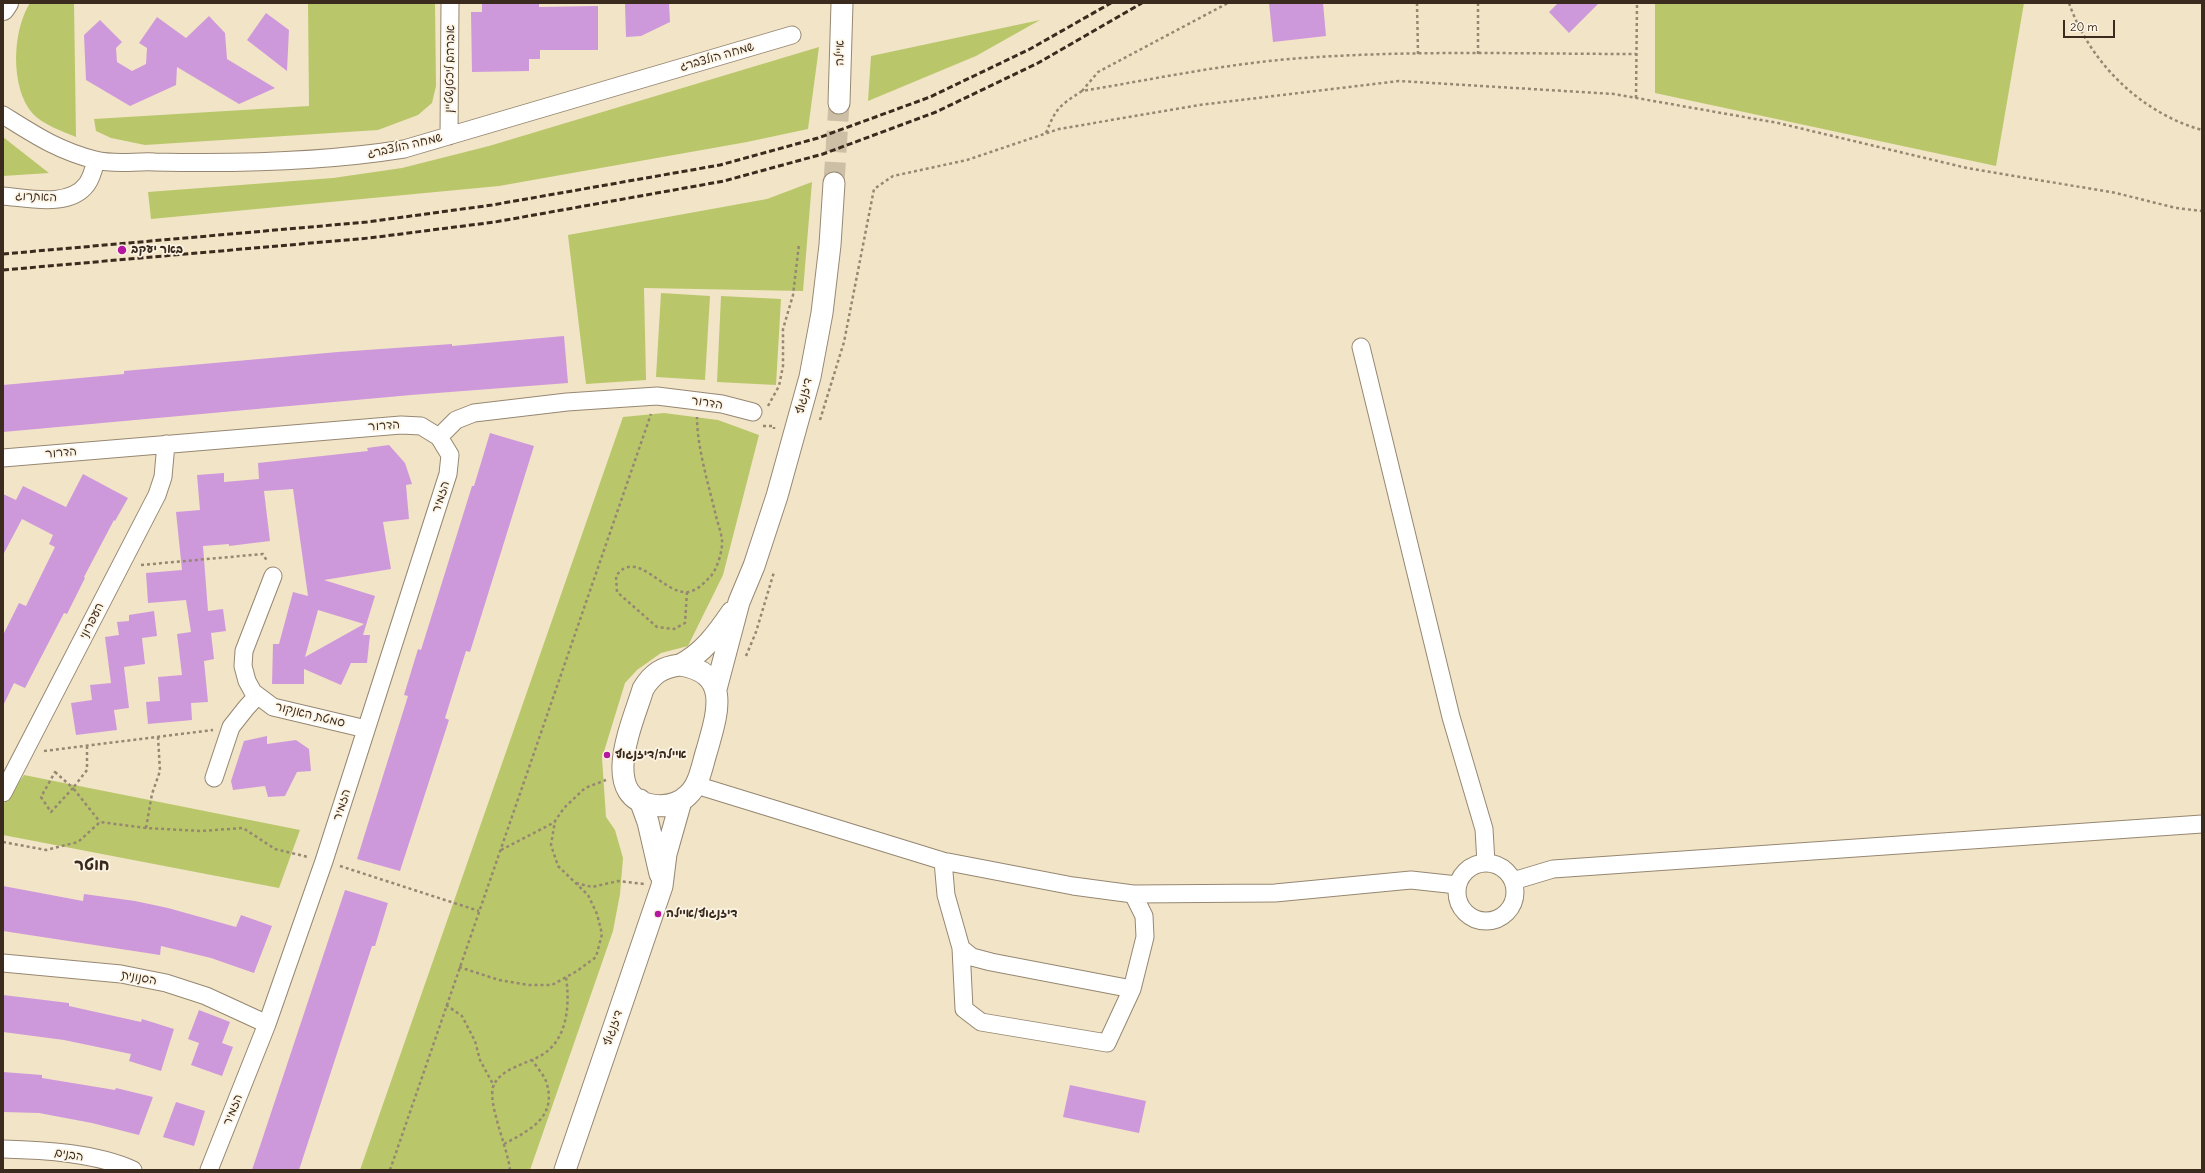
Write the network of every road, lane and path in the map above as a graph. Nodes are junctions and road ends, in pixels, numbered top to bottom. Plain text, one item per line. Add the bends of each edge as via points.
1 (7, 3) edge
2 (450, 3) edge
3 (842, 3) edge
4 (1228, 3) edge
5 (1417, 3) edge
6 (1478, 3) edge
7 (1637, 3) edge
8 (2069, 3) edge
9 (3, 9) edge
10 (792, 35) dead end
11 (1418, 54) junction
12 (1478, 54) junction
13 (1636, 54) junction
14 (1082, 91) junction
15 (1636, 98) junction
16 (3, 103) edge
17 (839, 104) tunnel mouth
18 (8, 118) edge
19 (2202, 130) edge
20 (1046, 133) junction
21 (449, 136) junction
22 (96, 160) junction
23 (834, 183) tunnel mouth
24 (874, 189) dead end
25 (3, 196) edge
26 (2202, 211) edge
27 (799, 244) dead end
28 (1361, 347) dead end
29 (657, 396) junction
30 (697, 401) junction
31 (753, 412) junction
32 (773, 434) dead end
33 (440, 437) junction
34 (166, 444) junction
35 (3, 458) edge
36 (120, 567) junction
37 (273, 576) joint
38 (687, 592) junction
39 (739, 602) junction
40 (680, 665) junction
41 (716, 689) junction
42 (257, 696) junction
43 (231, 727) junction
44 (366, 729) junction
45 (158, 737) junction
46 (87, 746) junction
47 (23, 754) junction
48 (622, 774) junction
49 (214, 778) dead end
50 (696, 785) junction
51 (73, 788) junction
52 (3, 793) edge
53 (640, 800) junction
54 (681, 801) junction
55 (555, 821) junction
56 (100, 822) junction
57 (2202, 824) edge
58 (146, 828) junction
59 (3, 842) edge
60 (500, 850) junction
61 (324, 861) junction
62 (943, 861) junction
63 (1486, 863) junction
64 (1513, 881) junction
65 (576, 883) junction
66 (1458, 885) junction
67 (662, 886) junction
68 (1133, 894) junction
69 (479, 910) junction
70 (961, 948) junction
71 (3, 963) edge
72 (459, 967) junction
73 (566, 977) junction
74 (1132, 989) junction
75 (446, 1005) junction
76 (267, 1024) junction
77 (532, 1060) junction
78 (494, 1086) junction
79 (504, 1144) junction
80 (3, 1149) edge
81 (133, 1170) edge
82 (209, 1170) edge
83 (390, 1170) edge
84 (510, 1170) edge
85 (564, 1170) edge

1 - 9 main road
2 - 21 street, אברהם ליכטנשטיין
3 - 17 street, איילה
4 - 14 path via 1098,72
5 - 11 path
6 - 12 path
7 - 13 path
8 - 19 path via 2100,60 2121,84 2152,106 2189,126
10 - 21 street, שמחה הולצברג
11 - 12 path
11 - 14 path via 1303,58 1242,65
12 - 13 path
13 - 15 path
14 - 20 path via 1061,105
15 - 20 path via 1614,94 1399,81 1199,105
15 - 26 path via 1778,123 1967,168 2116,193 2176,208
16 - 18 street, שמחה הולצברג
18 - 22 street, שמחה הולצברג via 59,149
20 - 24 path via 967,160 892,176
21 - 22 street, שמחה הולצברג via 404,148 355,156 199,163 115,163
22 - 25 street, האתרוג via 86,184 73,195 50,199
23 - 39 street, דיזנגוף via 823,305 810,377 777,496
27 - 31 path via 793,296 783,329 780,386 768,406
28 - 63 street via 1451,717 1484,829
29 - 30 street, הדרור
29 - 33 street, הדרור via 567,402 474,413 456,420
29 - 60 path
30 - 31 street, הדרור
30 - 38 path via 701,446 722,541 715,572 700,588
31 - 32 path via 750,425 774,426
33 - 34 street, הדרור via 421,426 401,425
33 - 44 street, הזמיר via 450,455 448,474
34 - 35 street, הדרור
34 - 36 street, העפרוני via 163,477 157,495
36 - 37 path via 264,554
36 - 47 street, העפרוני
37 - 42 street, סמטת האנקור via 244,650 243,666 247,681
38 - 38 path via 669,587 641,568 630,566 621,569 616,576 617,592 657,627 674,629 685,623
39 - 40 street, דיזנגוף via 707,646 694,658
39 - 41 street, דיזנגוף
40 - 41 street via 702,672
40 - 48 street via 668,666 658,671 643,689 622,763
41 - 50 street via 719,700 718,712
42 - 43 street
42 - 44 street, סמטת האנקור via 273,707
43 - 45 path
43 - 49 street
44 - 61 street, הזמיר
45 - 46 path
45 - 58 path via 160,771 152,794
46 - 47 path
46 - 51 path via 87,770
47 - 52 street, העפרוני
48 - 53 street via 631,793
48 - 55 path via 585,788 564,808
50 - 54 street
50 - 62 street
51 - 51 path via 55,772 41,797 51,812
51 - 56 path
53 - 54 street via 660,806
53 - 67 street via 648,822
54 - 67 street, דיזנגוף via 666,854
55 - 60 path
55 - 65 path via 551,845 558,866
56 - 58 path
56 - 59 path via 78,842 46,850
57 - 64 street via 1553,869
58 - 61 path via 200,831 243,828 275,849
60 - 69 path
61 - 69 path
61 - 76 street, הזמיר
62 - 68 street via 1073,886
62 - 70 street via 946,895
63 - 64 street via 1504,868
63 - 66 street via 1466,870
64 - 66 street via 1515,889 1512,905 1501,918 1484,922 1476,920 1462,909 1456,893
65 - 67 path via 592,887 618,881
65 - 73 path via 588,895 597,914 602,934 596,957
66 - 68 street via 1411,880 1275,893
67 - 85 street, דיזנגוף
68 - 74 street via 1144,916 1145,937
69 - 72 path
70 - 74 street via 972,957 991,962
70 - 74 street via 964,1009 982,1022 1107,1043
71 - 76 street, הסנונית via 121,974 166,982 206,996
72 - 73 path via 498,980 529,985 552,985
72 - 75 path
73 - 77 path via 569,998 565,1022 557,1039 542,1055
75 - 78 path via 462,1016
75 - 83 path
76 - 82 street, הזמיר
77 - 78 path via 507,1071
77 - 79 path via 545,1080 548,1097 544,1118 529,1131
78 - 79 path via 493,1099
79 - 84 path
80 - 81 street, הבנים via 36,1150 85,1157

